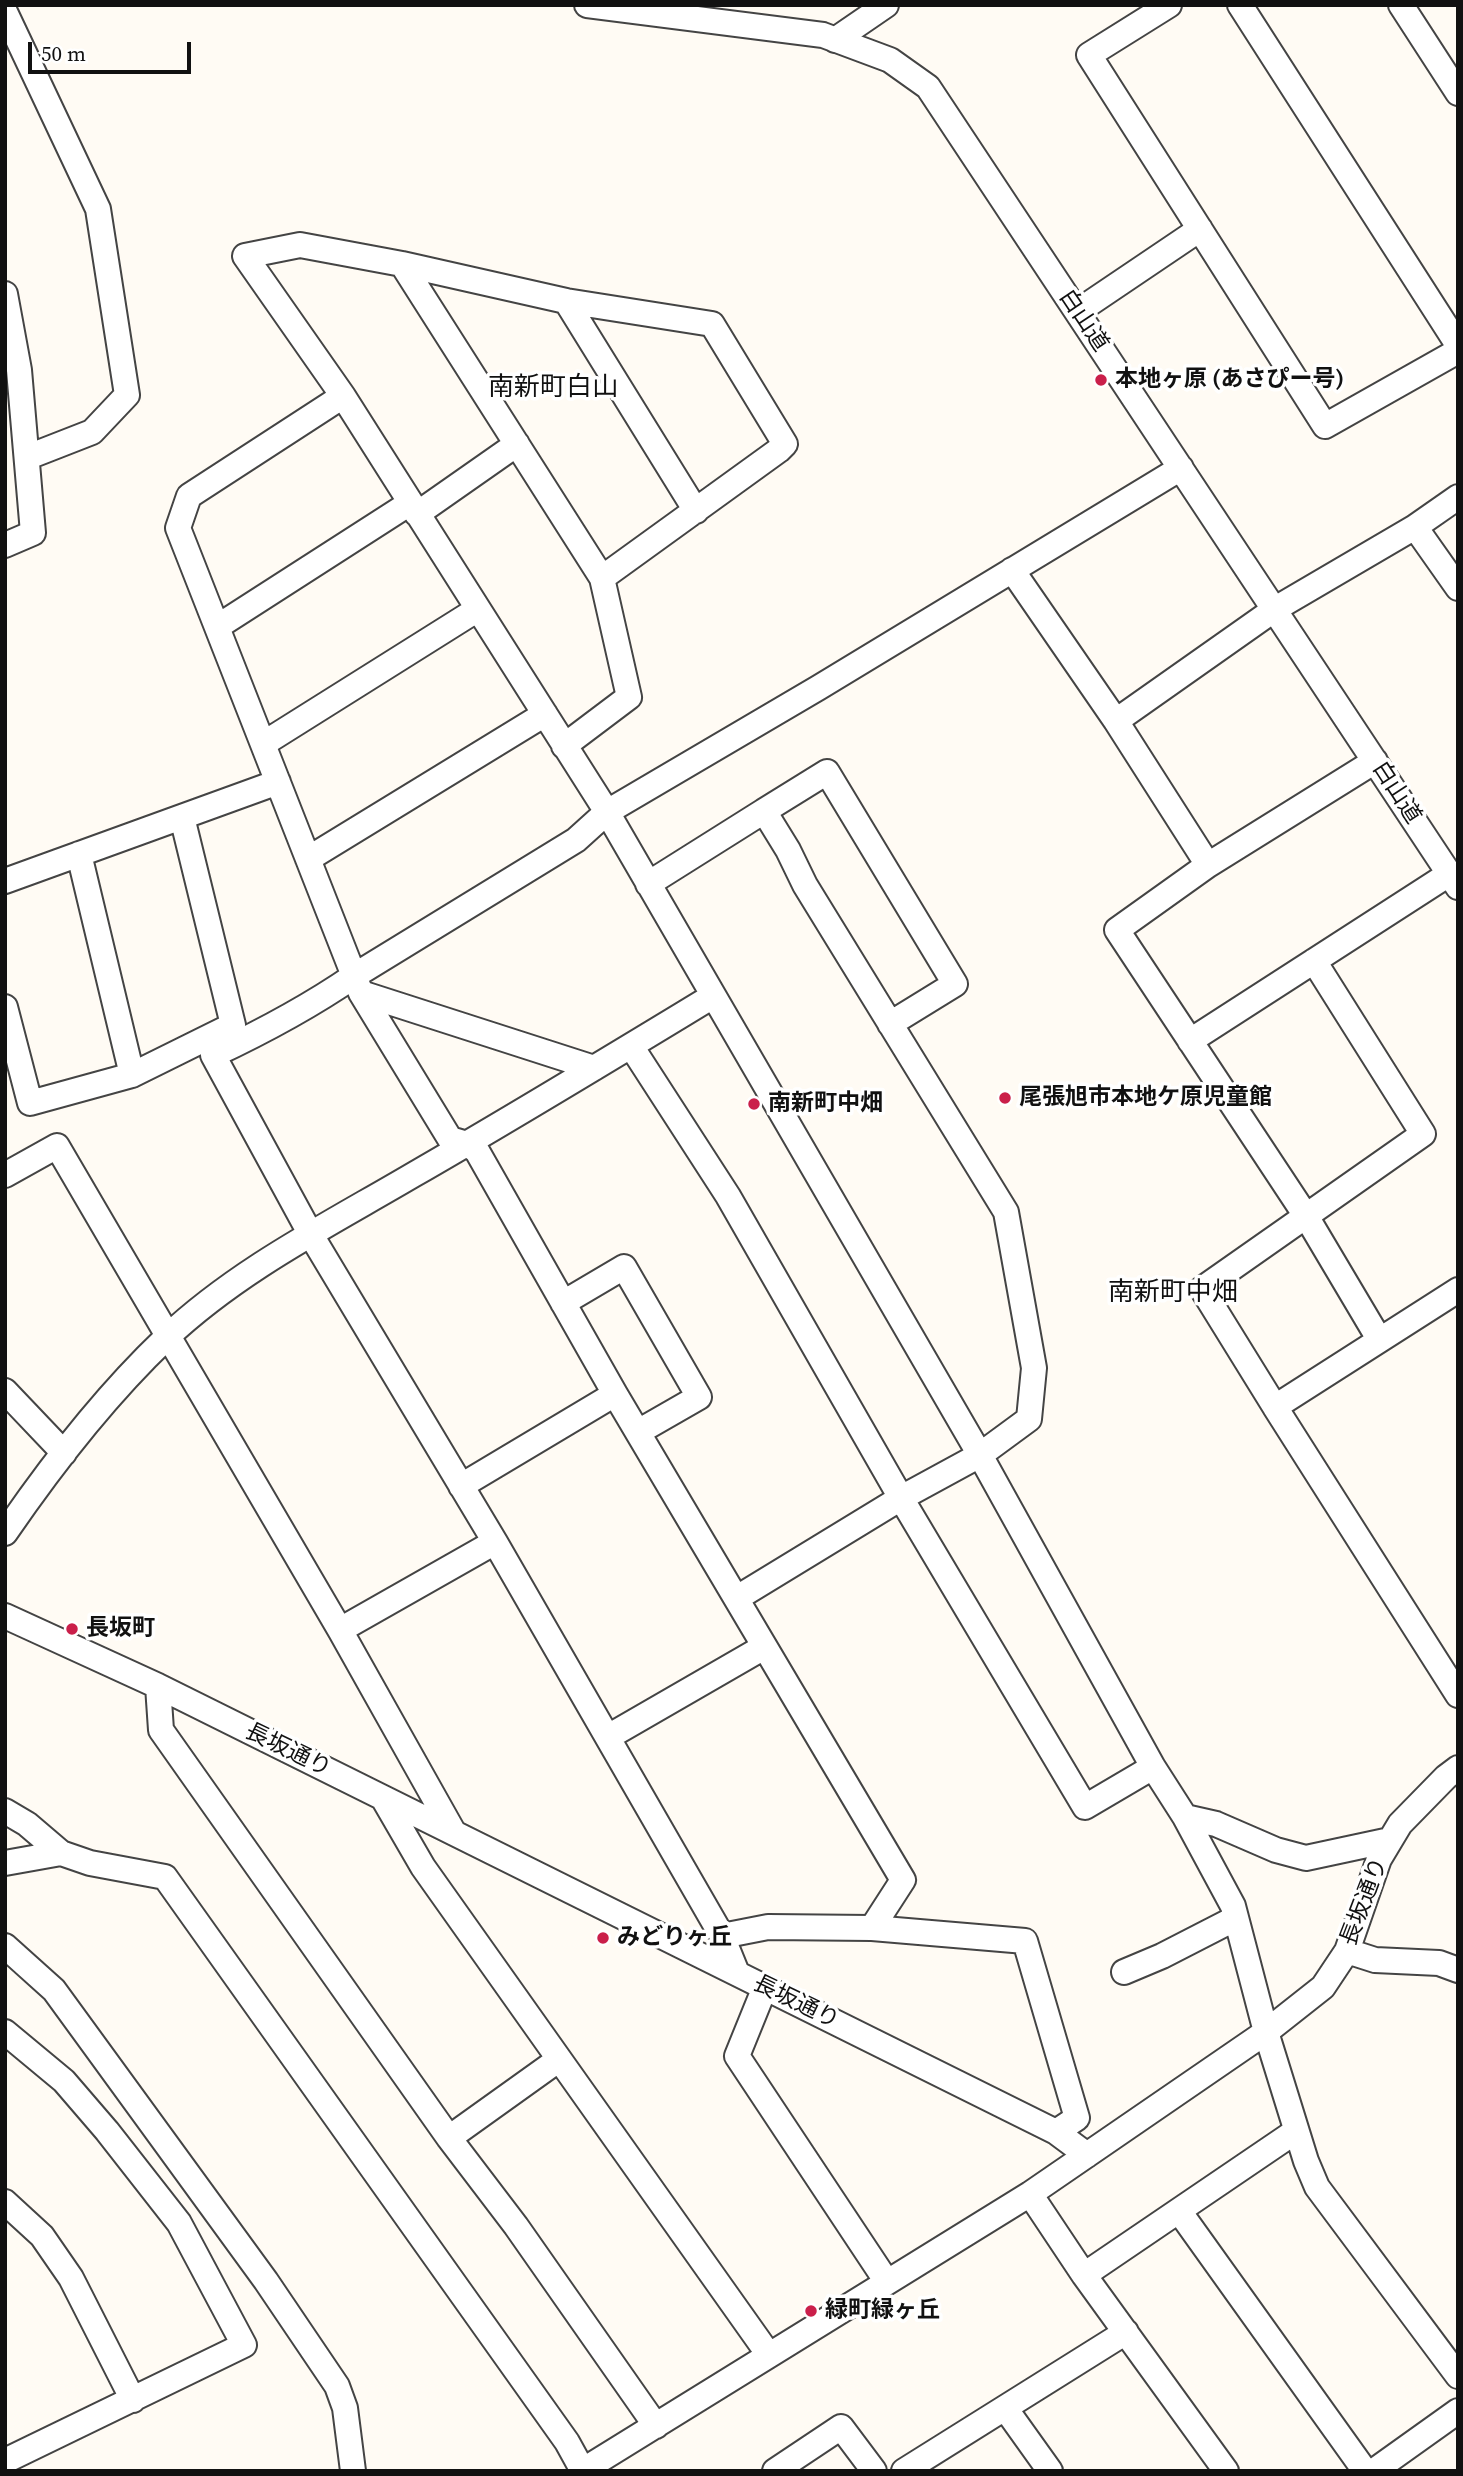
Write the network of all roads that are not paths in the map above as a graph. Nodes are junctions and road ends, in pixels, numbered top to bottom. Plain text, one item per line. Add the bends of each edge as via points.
1 (587, 5) edge
2 (886, 5) edge
3 (1169, 5) edge
4 (1240, 5) edge
5 (1401, 5) edge
6 (5, 12) edge
7 (728, 15) edge
8 (835, 40) junction
9 (1451, 68) edge
10 (1458, 93) edge
11 (1200, 229) junction
12 (402, 264) junction
13 (5, 293) edge
14 (566, 301) junction
15 (1077, 312) junction
16 (1458, 345) edge
17 (1458, 351) edge
18 (343, 396) junction
19 (517, 444) junction
20 (27, 457) junction
21 (1181, 468) junction
22 (1458, 498) edge
23 (414, 508) junction
24 (696, 511) junction
25 (1415, 527) junction
26 (5, 545) edge
27 (1012, 570) junction
28 (602, 578) junction
29 (1458, 587) edge
30 (478, 609) junction
31 (1275, 609) junction
32 (217, 627) junction
33 (545, 714) junction
34 (1116, 721) junction
35 (262, 744) junction
36 (565, 746) junction
37 (1375, 761) junction
38 (278, 782) junction
39 (764, 811) junction
40 (607, 812) junction
41 (182, 817) junction
42 (79, 854) junction
43 (308, 859) junction
44 (1209, 865) junction
45 (1454, 880) edge
46 (5, 881) edge
47 (648, 884) junction
48 (1314, 961) junction
49 (357, 984) junction
50 (713, 996) junction
51 (5, 1007) edge
52 (890, 1024) junction
53 (1190, 1041) junction
54 (217, 1043) junction
55 (631, 1046) junction
56 (594, 1068) junction
57 (132, 1075) junction
58 (467, 1144) junction
59 (5, 1175) edge
60 (1306, 1216) junction
61 (311, 1235) junction
62 (1458, 1290) edge
63 (564, 1303) junction
64 (168, 1337) junction
65 (1379, 1339) junction
66 (5, 1391) edge
67 (615, 1394) junction
68 (1275, 1407) junction
69 (638, 1432) junction
70 (64, 1453) junction
71 (980, 1455) junction
72 (461, 1486) junction
73 (901, 1498) junction
74 (10, 1518) edge
75 (495, 1542) junction
76 (737, 1598) junction
77 (5, 1616) edge
78 (340, 1630) junction
79 (764, 1647) junction
80 (158, 1686) junction
81 (1458, 1695) edge
82 (608, 1737) junction
83 (1153, 1768) junction
84 (1458, 1768) edge
85 (383, 1798) junction
86 (5, 1811) edge
87 (1185, 1817) junction
88 (454, 1833) junction
89 (1390, 1840) junction
90 (61, 1853) junction
91 (5, 1863) edge
92 (1236, 1917) junction
93 (872, 1928) junction
94 (722, 1936) junction
95 (5, 1945) edge
96 (1348, 1951) junction
97 (1458, 1970) edge
98 (1124, 1972) dead end
99 (737, 1973) junction
100 (765, 1987) junction
101 (5, 2032) edge
102 (1265, 2032) junction
103 (558, 2060) junction
104 (1296, 2131) junction
105 (1056, 2132) junction
106 (449, 2138) junction
107 (1087, 2155) junction
108 (1030, 2194) junction
109 (5, 2202) edge
110 (1179, 2211) junction
111 (1084, 2275) junction
112 (887, 2283) junction
113 (1126, 2332) junction
114 (769, 2355) junction
115 (1458, 2376) edge
116 (134, 2400) junction
117 (1005, 2408) junction
118 (1458, 2411) edge
119 (656, 2426) junction
120 (8, 2453) edge
121 (353, 2471) edge
122 (582, 2471) edge
123 (775, 2471) edge
124 (874, 2471) edge
125 (904, 2471) edge
126 (1050, 2471) edge
127 (1226, 2471) edge
128 (1365, 2471) edge
129 (1374, 2471) edge

1 - 7 street, 白山道
2 - 8 street
3 - 11 street via 1089,55
4 - 16 street
5 - 9 street
6 - 20 street via 98,209 127,395 92,432
7 - 8 street, 白山道
8 - 15 street, 白山道 via 890,60 928,87
9 - 10 street
11 - 15 street
11 - 17 street via 1325,426
12 - 14 street
12 - 18 street via 300,245 245,256
12 - 19 street
13 - 20 street via 19,370
14 - 24 street
14 - 24 street via 712,324 727,348 785,443
15 - 21 street, 白山道
18 - 23 street
18 - 32 street via 189,496 178,528
19 - 23 street
19 - 28 street
20 - 26 street via 33,533
21 - 27 street
21 - 31 street, 白山道
22 - 25 street
23 - 30 street
23 - 32 street
24 - 28 street
25 - 29 street
25 - 31 street
27 - 34 street
27 - 40 street
28 - 36 street via 629,696
30 - 33 street
30 - 35 street
31 - 34 street
31 - 37 street, 白山道
32 - 35 street
33 - 36 street
33 - 43 street
34 - 44 street
35 - 38 street
36 - 40 street
37 - 44 street
37 - 45 street, 白山道
38 - 41 street
38 - 43 street
39 - 47 street
39 - 52 street
39 - 52 street via 827,772 955,984
40 - 47 street
40 - 49 street via 576,840
41 - 42 street
41 - 54 street via 233,1026
42 - 46 street
42 - 57 street
43 - 49 street
44 - 53 street via 1116,930
45 - 48 street
47 - 50 street
48 - 53 street
48 - 60 street via 1423,1134
49 - 54 street via 329,993 260,1034
49 - 56 street
49 - 58 street via 450,1139
50 - 55 street
50 - 71 street
51 - 57 street via 30,1103
52 - 71 street via 1006,1212 1034,1368 1029,1419
53 - 60 street
54 - 57 street
54 - 61 street via 213,1055
55 - 56 street
55 - 73 street via 728,1196
56 - 58 street
58 - 61 street
58 - 63 street via 477,1151
59 - 64 street via 57,1146
60 - 65 street
60 - 68 street via 1202,1289
61 - 64 street via 250,1269
61 - 72 street
62 - 65 street
63 - 67 street
63 - 69 street via 624,1266 699,1397
64 - 70 street via 98,1408
64 - 78 street
65 - 68 street
66 - 70 street
67 - 69 street
67 - 72 street
68 - 81 street
69 - 76 street
70 - 74 street
71 - 73 street
71 - 83 street
72 - 75 street
73 - 76 street
73 - 83 street via 1085,1807
75 - 78 street
75 - 82 street
76 - 79 street
77 - 80 street, 長坂通り
78 - 88 street
79 - 82 street
79 - 93 street via 903,1880
80 - 85 street, 長坂通り
80 - 106 street via 161,1730
82 - 94 street
83 - 87 street
84 - 89 street, 長坂通り via 1400,1824
85 - 88 street, 長坂通り
85 - 103 street via 423,1867
86 - 90 street
87 - 89 street via 1306,1858
87 - 92 street
88 - 99 street, 長坂通り
89 - 96 street, 長坂通り via 1379,1859
90 - 91 street
90 - 122 street via 164,1877 567,2442
92 - 98 street
92 - 102 street
93 - 94 street via 768,1927
93 - 105 street via 1025,1941 1077,2118
94 - 99 street
95 - 121 street via 48,1983 267,2281 337,2386 345,2408
96 - 97 street via 1375,1960 1439,1963
96 - 102 street, 長坂通り via 1323,1987
99 - 100 street, 長坂通り
100 - 105 street, 長坂通り
100 - 112 street via 737,2056
101 - 116 street via 64,2081 179,2223 244,2345
102 - 104 street
102 - 107 street, 長坂通り
103 - 106 street
103 - 114 street
104 - 110 street
104 - 115 street via 1317,2187
105 - 107 street, 長坂通り
106 - 119 street
107 - 108 street
108 - 111 street
108 - 112 street
109 - 116 street via 42,2236 71,2278
110 - 111 street
110 - 128 street
111 - 113 street
112 - 114 street
113 - 117 street
113 - 127 street
114 - 119 street
116 - 120 street
117 - 125 street
117 - 126 street
118 - 129 street
119 - 122 street
123 - 124 street via 841,2427

